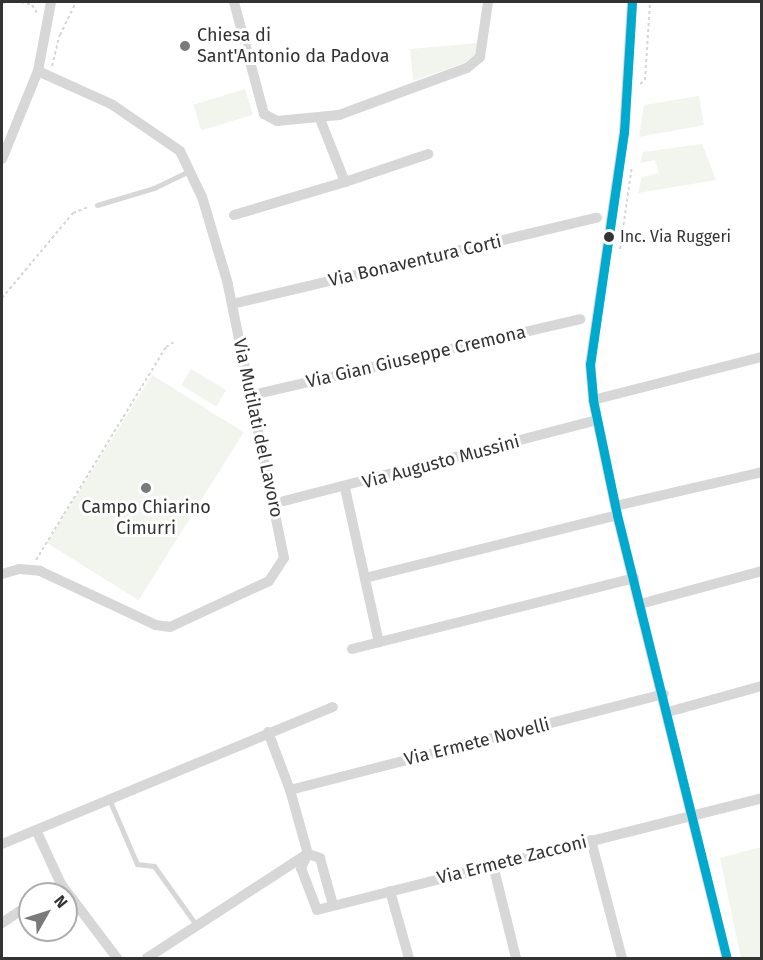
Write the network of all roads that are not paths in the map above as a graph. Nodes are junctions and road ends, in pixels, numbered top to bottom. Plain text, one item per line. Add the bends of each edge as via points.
1 (51, 2) edge
2 (234, 2) edge
3 (488, 2) edge
4 (632, 2) edge
5 (38, 71) junction
6 (320, 119) junction
7 (428, 154) dead end
8 (2, 159) edge
9 (189, 171) junction
10 (345, 182) junction
11 (97, 205) road end
12 (234, 215) dead end
13 (597, 218) dead end
14 (232, 304) junction
15 (580, 319) dead end
16 (762, 357) edge
17 (252, 395) junction
18 (593, 400) junction
19 (597, 420) junction
20 (762, 472) edge
21 (345, 488) junction
22 (284, 501) dead end
23 (616, 511) junction
24 (762, 571) edge
25 (2, 573) edge
26 (365, 578) junction
27 (634, 578) junction
28 (640, 604) junction
29 (379, 642) junction
30 (352, 649) dead end
31 (762, 686) edge
32 (664, 694) junction
33 (333, 707) dead end
34 (668, 712) junction
35 (268, 732) junction
36 (290, 790) junction
37 (762, 798) edge
38 (109, 799) junction
39 (692, 816) junction
40 (36, 830) junction
41 (591, 840) junction
42 (2, 844) edge
43 (308, 854) junction
44 (493, 865) junction
45 (60, 882) edge
46 (390, 891) junction
47 (78, 906) edge
48 (333, 906) junction
49 (18, 912) edge
50 (2, 923) edge
51 (196, 926) junction
52 (117, 958) edge
53 (147, 958) edge
54 (409, 958) edge
55 (516, 958) edge
56 (622, 958) edge
57 (727, 958) edge

1 - 5 street
2 - 6 street via 264,114 277,121
3 - 6 street via 480,57 467,68
4 - 18 street via 624,132 590,364
5 - 8 street
5 - 9 street, Via Mutilati del Lavoro via 111,104 164,138 180,151
6 - 10 street
7 - 10 street
9 - 11 lane via 154,188
9 - 14 street, Via Mutilati del Lavoro via 202,197
10 - 12 street
13 - 14 street, Via Bonaventura Corti
14 - 17 street, Via Mutilati del Lavoro
15 - 17 street, Via Gian Giuseppe Cremona
16 - 18 street
17 - 25 street, Via Mutilati del Lavoro via 284,558 269,582 170,627 156,625 31,568
18 - 19 street
19 - 21 street, Via Augusto Mussini
19 - 23 street
20 - 23 street
21 - 22 street, Via Augusto Mussini
21 - 26 street
23 - 26 street
23 - 27 street
24 - 28 street
26 - 29 street
27 - 28 street
27 - 29 street
28 - 32 street
29 - 30 street
31 - 34 street
32 - 34 street
32 - 36 street, Via Ermete Novelli
33 - 35 street
34 - 39 street
35 - 36 street
35 - 38 street
36 - 43 street
37 - 39 street, Via Ermete Zacconi
38 - 40 street
38 - 51 lane via 136,864 154,866
39 - 41 street, Via Ermete Zacconi
39 - 57 street
40 - 42 street
40 - 45 street
41 - 44 street, Via Ermete Zacconi
41 - 56 street
43 - 48 street via 320,858
43 - 48 street via 301,868 317,910
43 - 51 street
44 - 46 street, Via Ermete Zacconi
44 - 55 street
46 - 48 street, Via Ermete Zacconi
46 - 54 street
47 - 52 street
49 - 50 street
51 - 53 street

